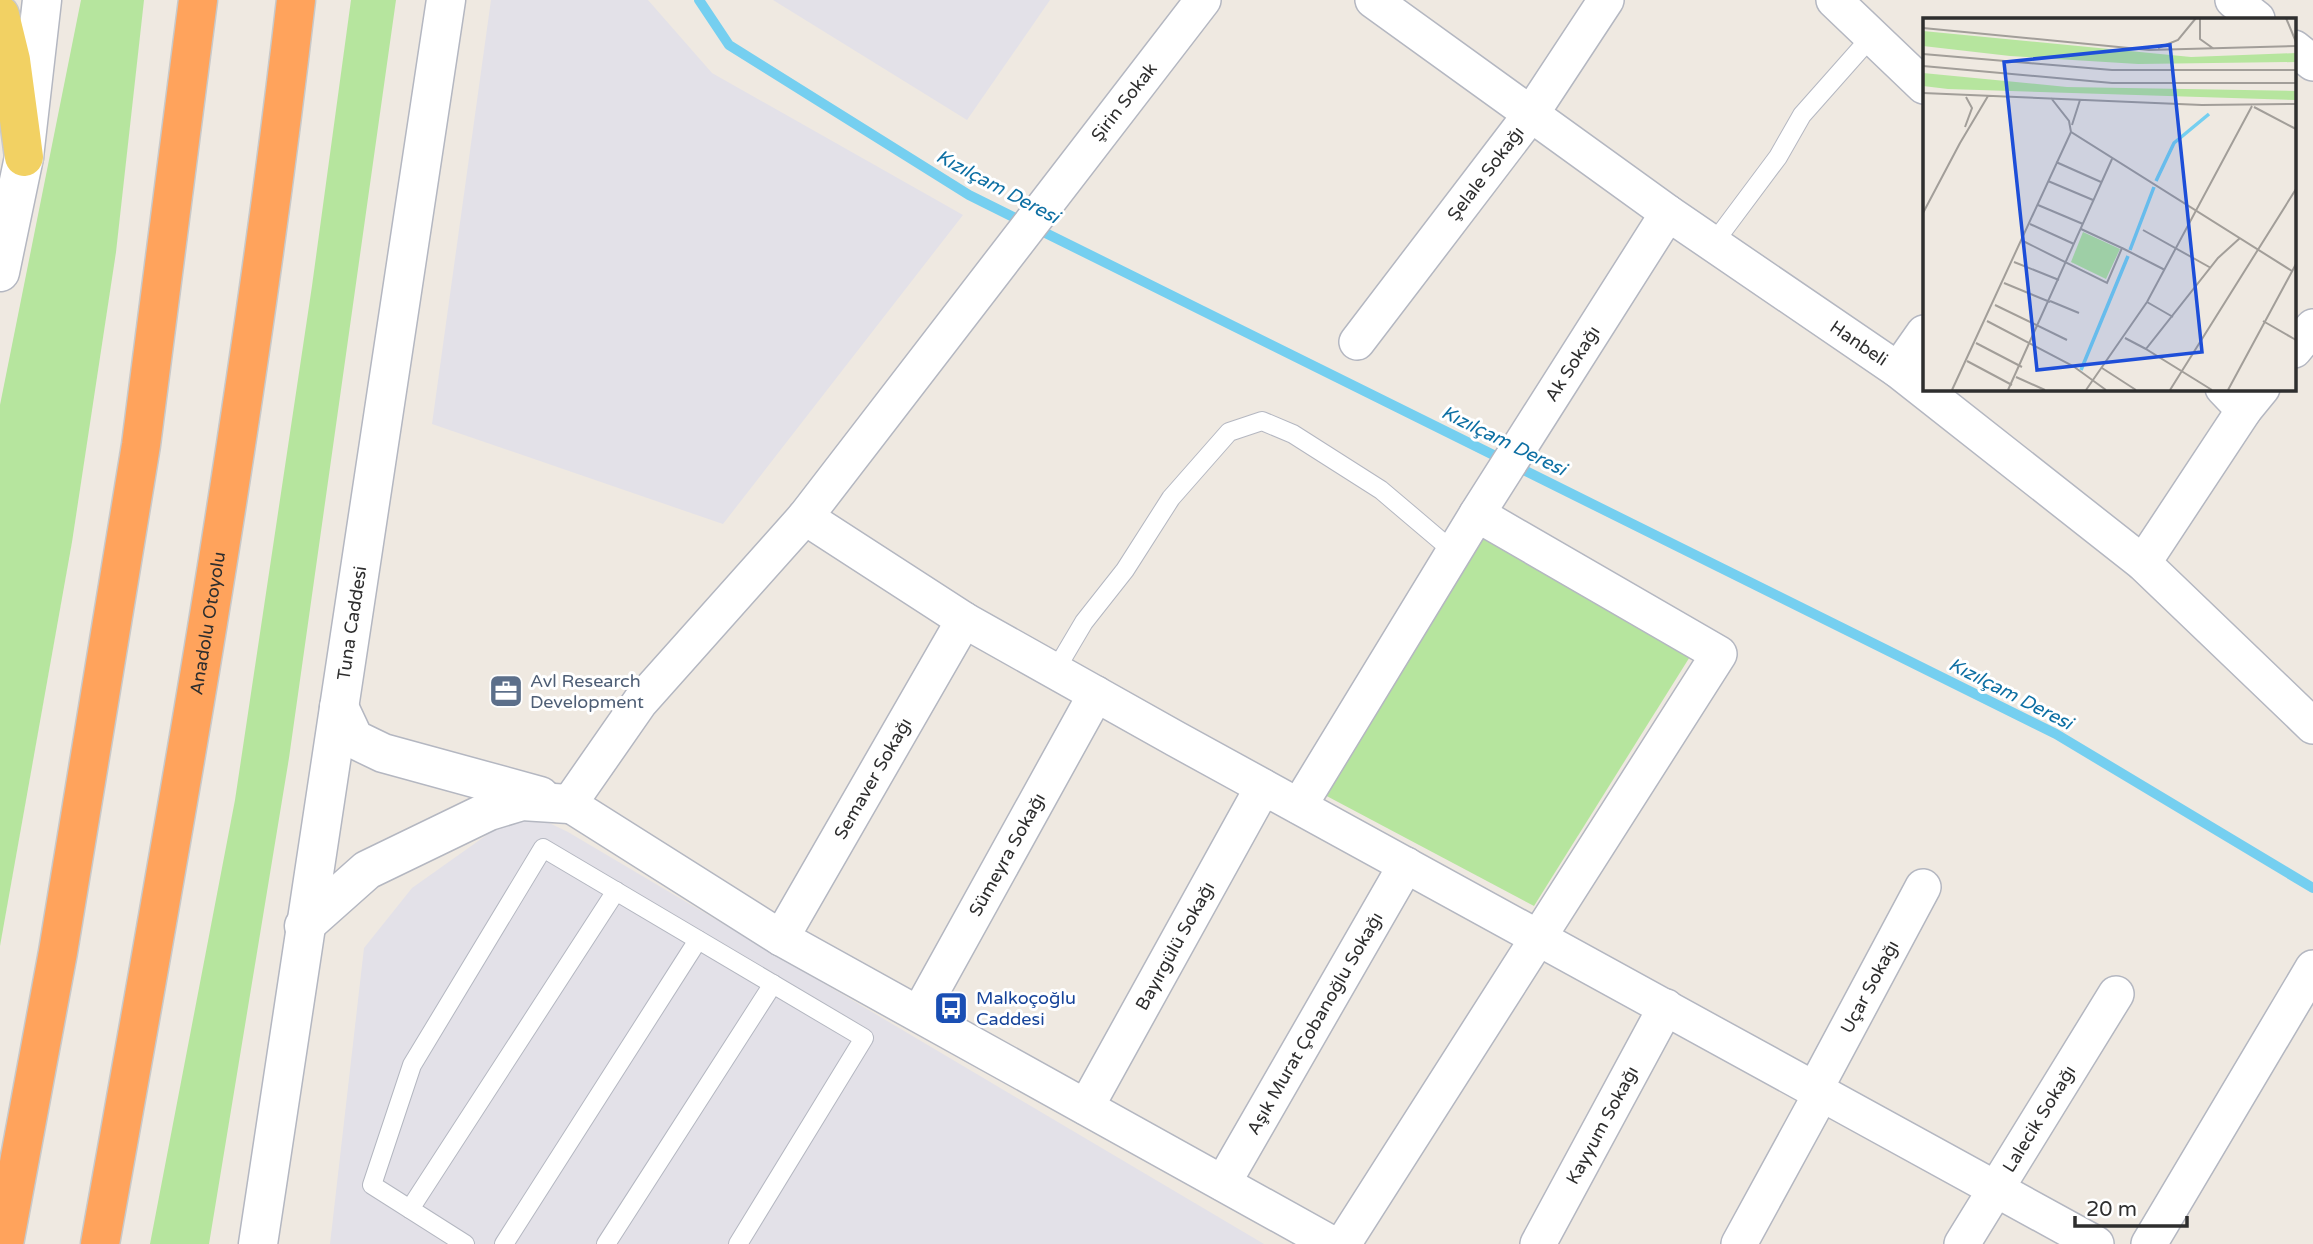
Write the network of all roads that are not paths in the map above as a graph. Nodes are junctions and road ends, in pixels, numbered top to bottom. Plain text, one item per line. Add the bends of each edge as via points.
1 (42, 0) edge
2 (198, 0) edge
3 (296, 0) edge
4 (446, 0) edge
5 (1203, 0) edge
6 (1373, 0) edge
7 (1606, 0) edge
8 (1834, 0) edge
9 (2233, 0) edge
10 (0, 15) edge
11 (2256, 18) edge
12 (1872, 36) junction
13 (2296, 50) edge
14 (2313, 64) edge
15 (1923, 85) edge
16 (1531, 114) junction
17 (24, 157) junction
18 (1668, 213) junction
19 (1713, 244) junction
20 (0, 272) edge
21 (2313, 327) edge
22 (1923, 334) edge
23 (1357, 342) dead end
24 (2296, 348) edge
25 (1898, 370) junction
26 (1923, 390) edge
27 (1923, 390) edge
28 (2243, 396) edge
29 (1477, 514) junction
30 (805, 517) junction
31 (1454, 552) junction
32 (2143, 563) junction
33 (964, 620) junction
34 (1055, 671) junction
35 (1096, 694) junction
36 (339, 708) junction
37 (2313, 726) edge
38 (1263, 787) junction
39 (569, 804) junction
40 (1299, 806) junction
41 (1406, 865) junction
42 (1923, 887) dead end
43 (616, 891) junction
44 (303, 926) junction
45 (781, 938) junction
46 (1541, 939) junction
47 (698, 940) junction
48 (2313, 968) edge
49 (773, 985) junction
50 (2116, 994) dead end
51 (1666, 1007) junction
52 (919, 1014) junction
53 (1819, 1091) junction
54 (1086, 1107) junction
55 (1223, 1183) junction
56 (1997, 1188) junction
57 (410, 1209) junction
58 (4, 1244) edge
59 (100, 1244) edge
60 (258, 1244) edge
61 (465, 1244) edge
62 (504, 1244) edge
63 (606, 1244) edge
64 (738, 1244) edge
65 (1332, 1244) edge
66 (1343, 1244) edge
67 (1538, 1244) edge
68 (1739, 1244) edge
69 (1962, 1244) edge
70 (2096, 1244) edge
71 (2149, 1244) edge

1 - 17 main road
2 - 58 highway via 141,445 58,952
3 - 59 highway, Anadolu Otoyolu via 232,469
4 - 36 main road, Tuna Caddesi
5 - 30 street, Şirin Sokak
6 - 16 street, Hanbeli
7 - 16 street, Şelale Sokağı
8 - 12 street
9 - 11 street
10 - 17 main road
12 - 15 street
12 - 19 lane via 1802,115 1778,157
13 - 14 street
16 - 18 street, Hanbeli
16 - 23 street, Şelale Sokağı
17 - 20 main road
18 - 19 street, Hanbeli
18 - 29 street, Ak Sokağı
19 - 25 street, Hanbeli
21 - 24 street
22 - 25 street
25 - 27 street, Hanbeli
26 - 32 street, Hanbeli
28 - 32 street
29 - 31 street, Ak Sokağı
29 - 46 street via 1719,654
30 - 33 street
30 - 39 street, Şirin Sokak via 640,702
31 - 34 lane via 1381,490 1293,434 1262,421 1229,432 1171,498
31 - 40 street, Ak Sokağı
32 - 37 street, Hanbeli
33 - 34 street
33 - 45 street, Semaver Sokağı
34 - 35 street
35 - 38 street
35 - 52 street, Sümeyra Sokağı
36 - 39 main road via 354,739 383,753
36 - 44 main road, Tuna Caddesi
38 - 40 street
38 - 54 street, Bayırgülü Sokağı
39 - 44 main road via 522,801 489,811 367,870
39 - 45 street
40 - 41 street
41 - 46 street
41 - 55 street, Aşık Murat Çobanoğlu Sokağı
42 - 53 street, Uçar Sokağı
43 - 47 lane
43 - 57 lane
43 - 57 lane via 543,848 412,1065 372,1185
44 - 60 main road, Tuna Caddesi
45 - 52 street
46 - 51 street
46 - 66 street
47 - 49 lane
47 - 62 lane
48 - 71 street
49 - 63 lane
49 - 64 lane via 864,1038
50 - 56 street, Lalecik Sokağı
51 - 53 street
51 - 67 street, Kayyum Sokağı
52 - 54 street
53 - 56 street
53 - 68 street, Uçar Sokağı
54 - 55 street
55 - 65 street
56 - 69 street, Lalecik Sokağı
56 - 70 street
57 - 61 lane

